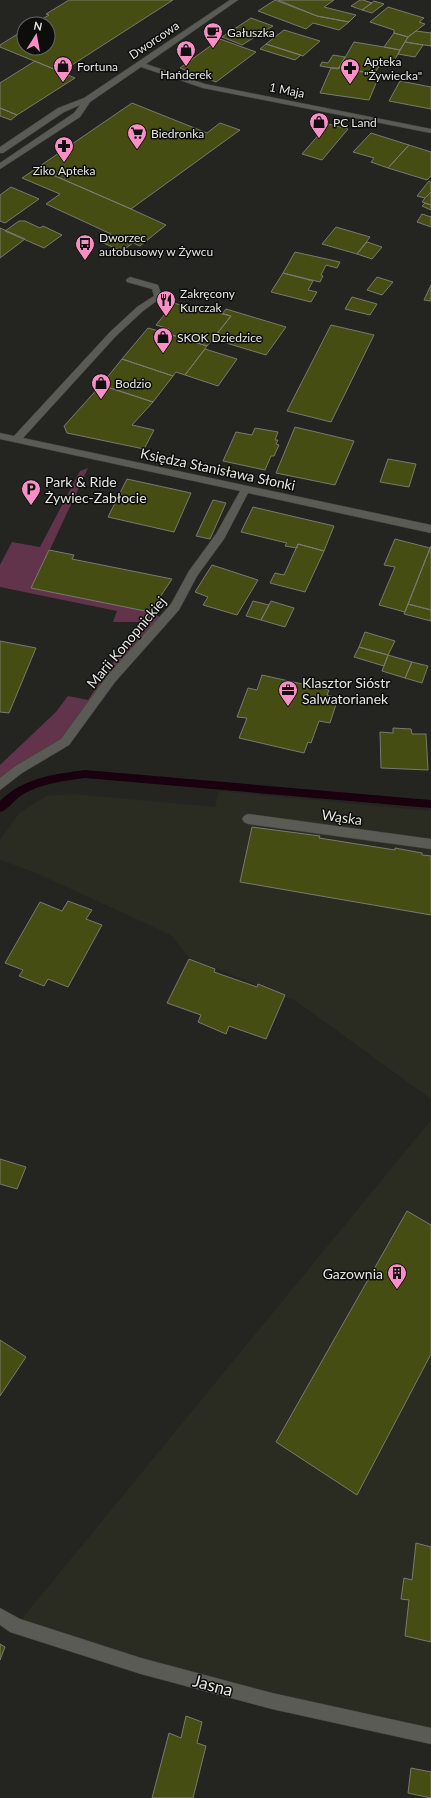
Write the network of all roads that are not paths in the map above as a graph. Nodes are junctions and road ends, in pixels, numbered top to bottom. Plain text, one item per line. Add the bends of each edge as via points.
1 (235, 0) edge
2 (140, 64) junction
3 (87, 100) junction
4 (431, 131) edge
5 (0, 151) edge
6 (0, 166) edge
7 (130, 280) dead end
8 (0, 436) edge
9 (17, 439) junction
10 (245, 490) junction
11 (431, 529) edge
12 (0, 785) edge
13 (248, 819) dead end
14 (431, 844) edge
15 (0, 1616) edge
16 (431, 1736) edge

1 - 2 street, Dworcowa
2 - 3 street, Dworcowa
2 - 4 street, 1 Maja via 203,86
3 - 5 street, Dworcowa via 61,110
3 - 6 street, Dworcowa via 77,115
7 - 9 street via 157,289 158,297 140,309 113,334
8 - 9 street, Księdza Stanisława Słonki
9 - 10 street, Księdza Stanisława Słonki
10 - 11 street, Księdza Stanisława Słonki
10 - 12 street, Marii Konopnickiej via 220,536 193,574 175,607 111,679 65,742 18,770
13 - 14 street, Wąska
15 - 16 street, Jasna via 16,1626 141,1666 272,1701

